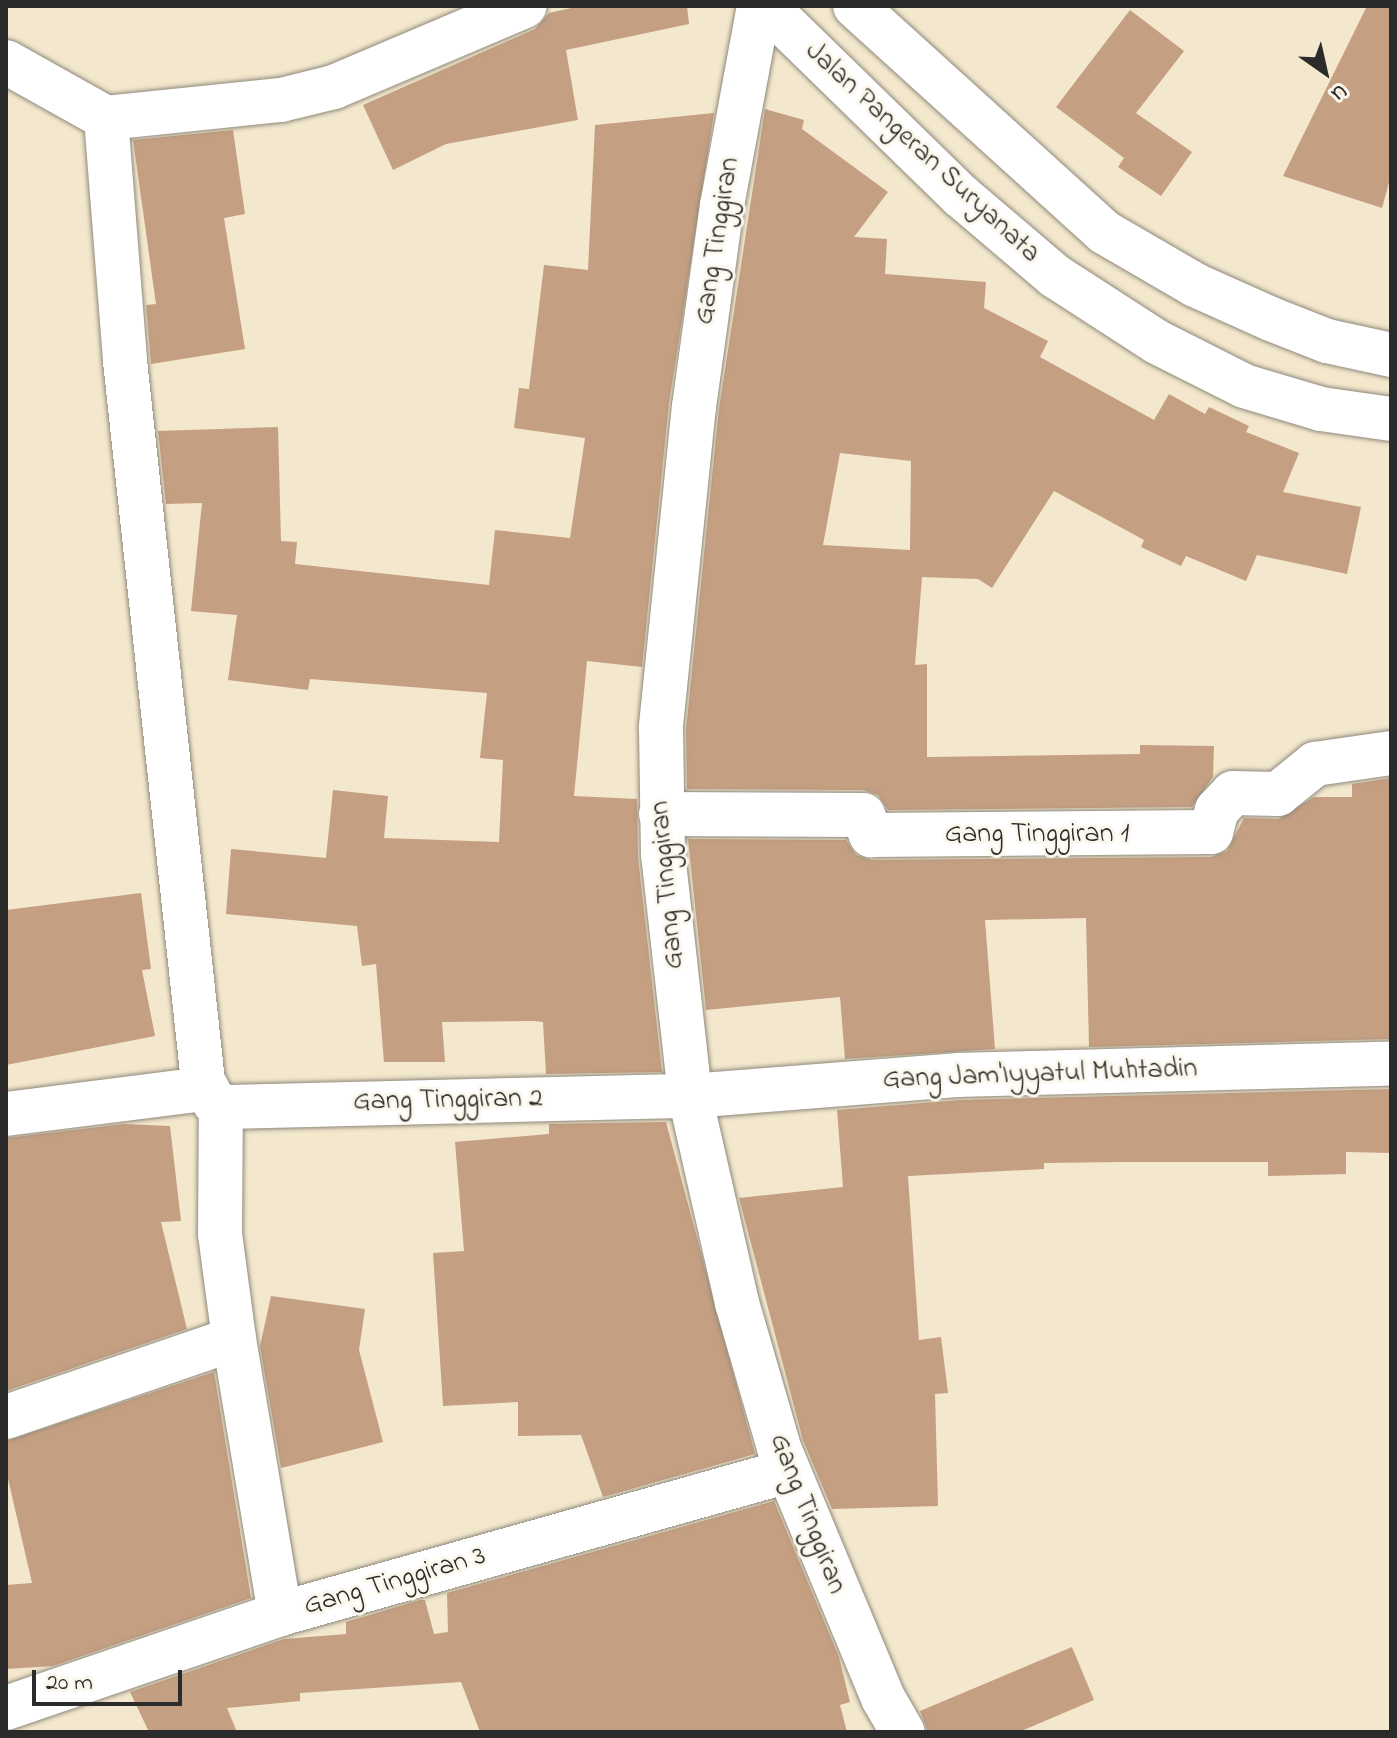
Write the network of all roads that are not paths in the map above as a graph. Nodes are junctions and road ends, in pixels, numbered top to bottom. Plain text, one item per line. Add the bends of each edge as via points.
1 (525, 6) edge
2 (759, 6) edge
3 (766, 6) edge
4 (855, 6) edge
5 (6, 62) edge
6 (106, 118) junction
7 (1391, 355) edge
8 (1391, 419) edge
9 (1391, 753) edge
10 (661, 814) junction
11 (1391, 1064) edge
12 (690, 1096) junction
13 (211, 1097) junction
14 (6, 1114) edge
15 (234, 1339) junction
16 (6, 1417) edge
17 (788, 1471) junction
18 (280, 1614) junction
19 (6, 1708) edge
20 (903, 1732) edge

1 - 6 street via 307,95
2 - 10 street, Gang Tinggiran via 722,205 694,406 662,716
3 - 8 street, Jalan Pangeran Suryanata via 961,196 1055,276 1157,342 1244,386 1321,409
4 - 7 street via 961,108 1104,232 1195,285 1271,319 1327,341
5 - 6 street
6 - 13 street via 125,361
9 - 10 street, Gang Tinggiran 1 via 1315,764 1278,794 1233,793 1217,810 1211,832 871,835 863,815
10 - 12 street, Gang Tinggiran
11 - 12 street, Gang Jam'Iyyatul Muhtadin via 959,1075
12 - 13 street, Gang Tinggiran 2
12 - 17 street, Gang Tinggiran via 737,1303
13 - 14 street, Gang Tinggiran 2
13 - 15 street via 220,1234
15 - 16 street
15 - 18 street
17 - 18 street, Gang Tinggiran 3
17 - 20 street, Gang Tinggiran via 883,1698
18 - 19 street, Gang Tinggiran 3

